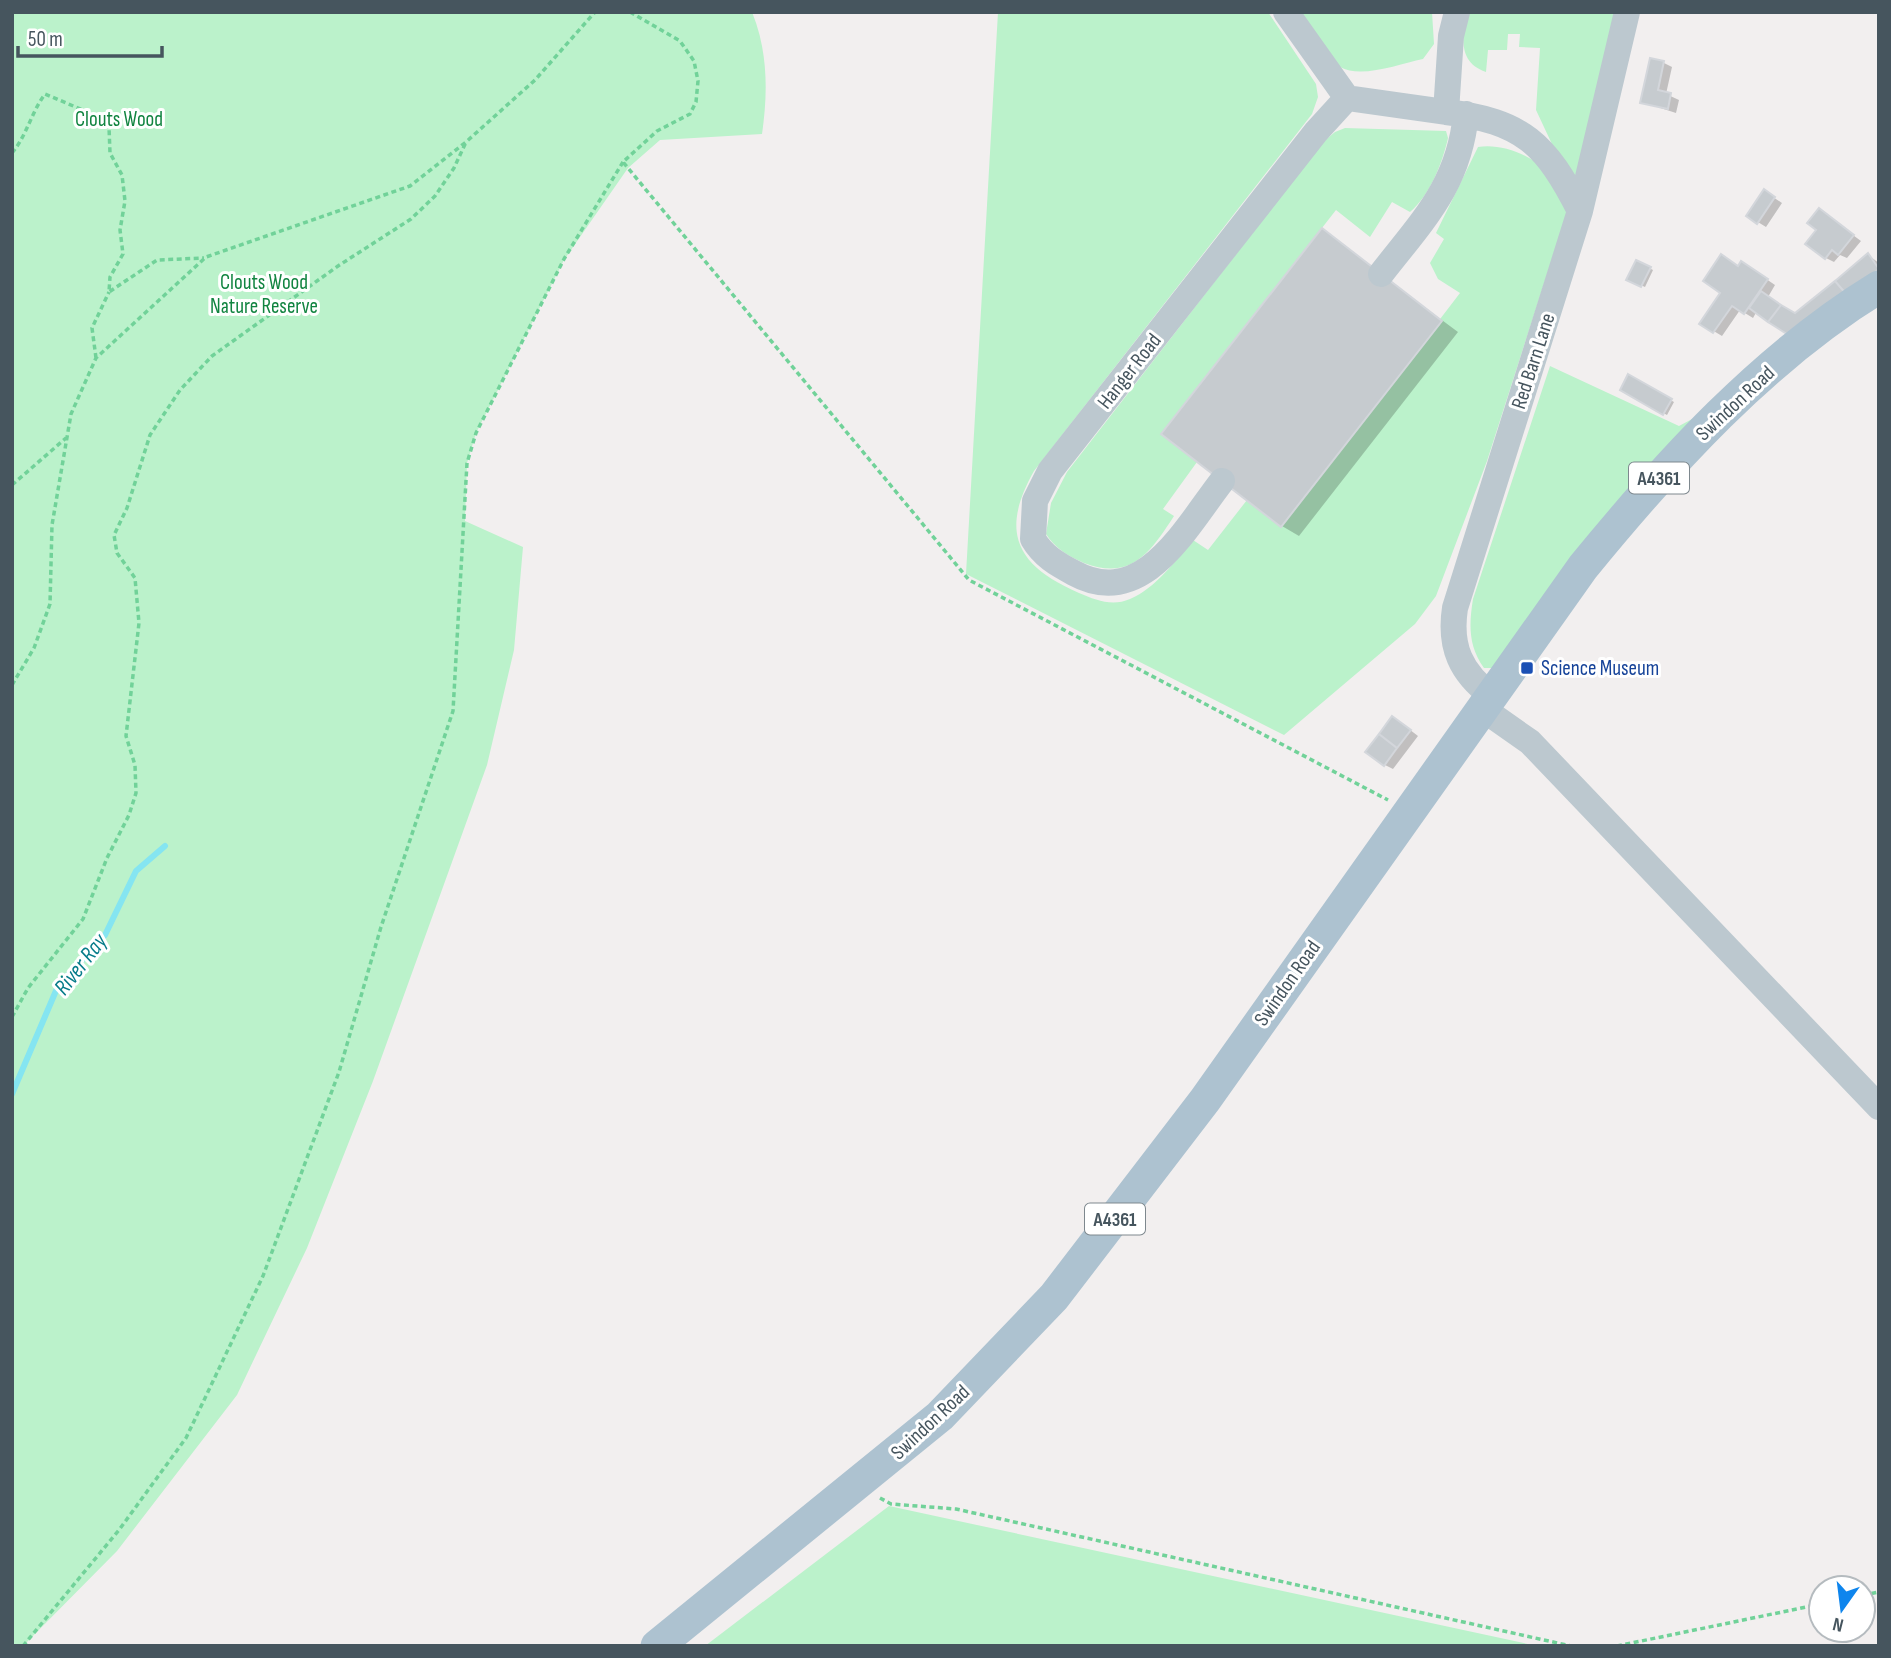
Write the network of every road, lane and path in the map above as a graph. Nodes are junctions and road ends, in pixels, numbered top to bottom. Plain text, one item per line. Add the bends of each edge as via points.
1 (595, 12) edge
2 (630, 12) edge
3 (1286, 12) edge
4 (1627, 12) edge
5 (1456, 13) edge
6 (1346, 98) junction
7 (1456, 113) junction
8 (466, 142) junction
9 (12, 153) edge
10 (623, 162) junction
11 (1580, 211) junction
12 (205, 258) junction
13 (1381, 274) dead end
14 (1879, 287) edge
15 (109, 292) junction
16 (96, 358) junction
17 (67, 436) junction
18 (1222, 481) dead end
19 (12, 485) edge
20 (12, 685) edge
21 (1488, 703) junction
22 (1396, 804) dead end
23 (12, 1017) edge
24 (1879, 1107) edge
25 (863, 1481) junction
26 (1807, 1607) edge
27 (23, 1646) edge
28 (657, 1646) edge
29 (1571, 1646) edge
30 (1617, 1646) edge

1 - 8 path via 535,80
2 - 10 path via 680,41 694,61 698,81 690,114 657,131
3 - 6 street
4 - 11 street, Red Barn Lane
5 - 7 street via 1451,36
6 - 7 street
6 - 18 street, Hanger Road via 1050,471 1035,501 1033,539 1051,560 1084,579 1126,582 1158,559
7 - 11 street via 1513,127 1528,137 1555,167
7 - 13 street via 1461,154 1453,174
8 - 12 path via 410,186
8 - 23 path via 435,196 411,219 212,356 180,390 150,435 114,535 117,553 135,578 139,623 126,736 135,765 136,793 83,919 28,988
9 - 15 path via 45,94 104,119 109,127 110,153 122,175 125,201 120,230 123,254 110,277
10 - 22 path via 969,580
10 - 27 path via 564,260 476,433 467,463 453,711 381,927 339,1072 263,1276 186,1438 119,1530
11 - 21 street, Red Barn Lane via 1455,608 1458,656
12 - 15 path via 157,260
12 - 16 path
14 - 21 main road, Swindon Road / A4361 via 1755,382 1680,455 1583,567
15 - 16 path via 92,328
16 - 17 path via 71,414
17 - 19 path
17 - 20 path via 52,525 50,604 34,648
21 - 24 street, Red Barn Lane
21 - 25 main road, Swindon Road / A4361 via 1205,1100 1054,1297 940,1416
25 - 28 main road, Swindon Road / A4361
25 - 29 path via 891,1504 956,1509
26 - 30 path

